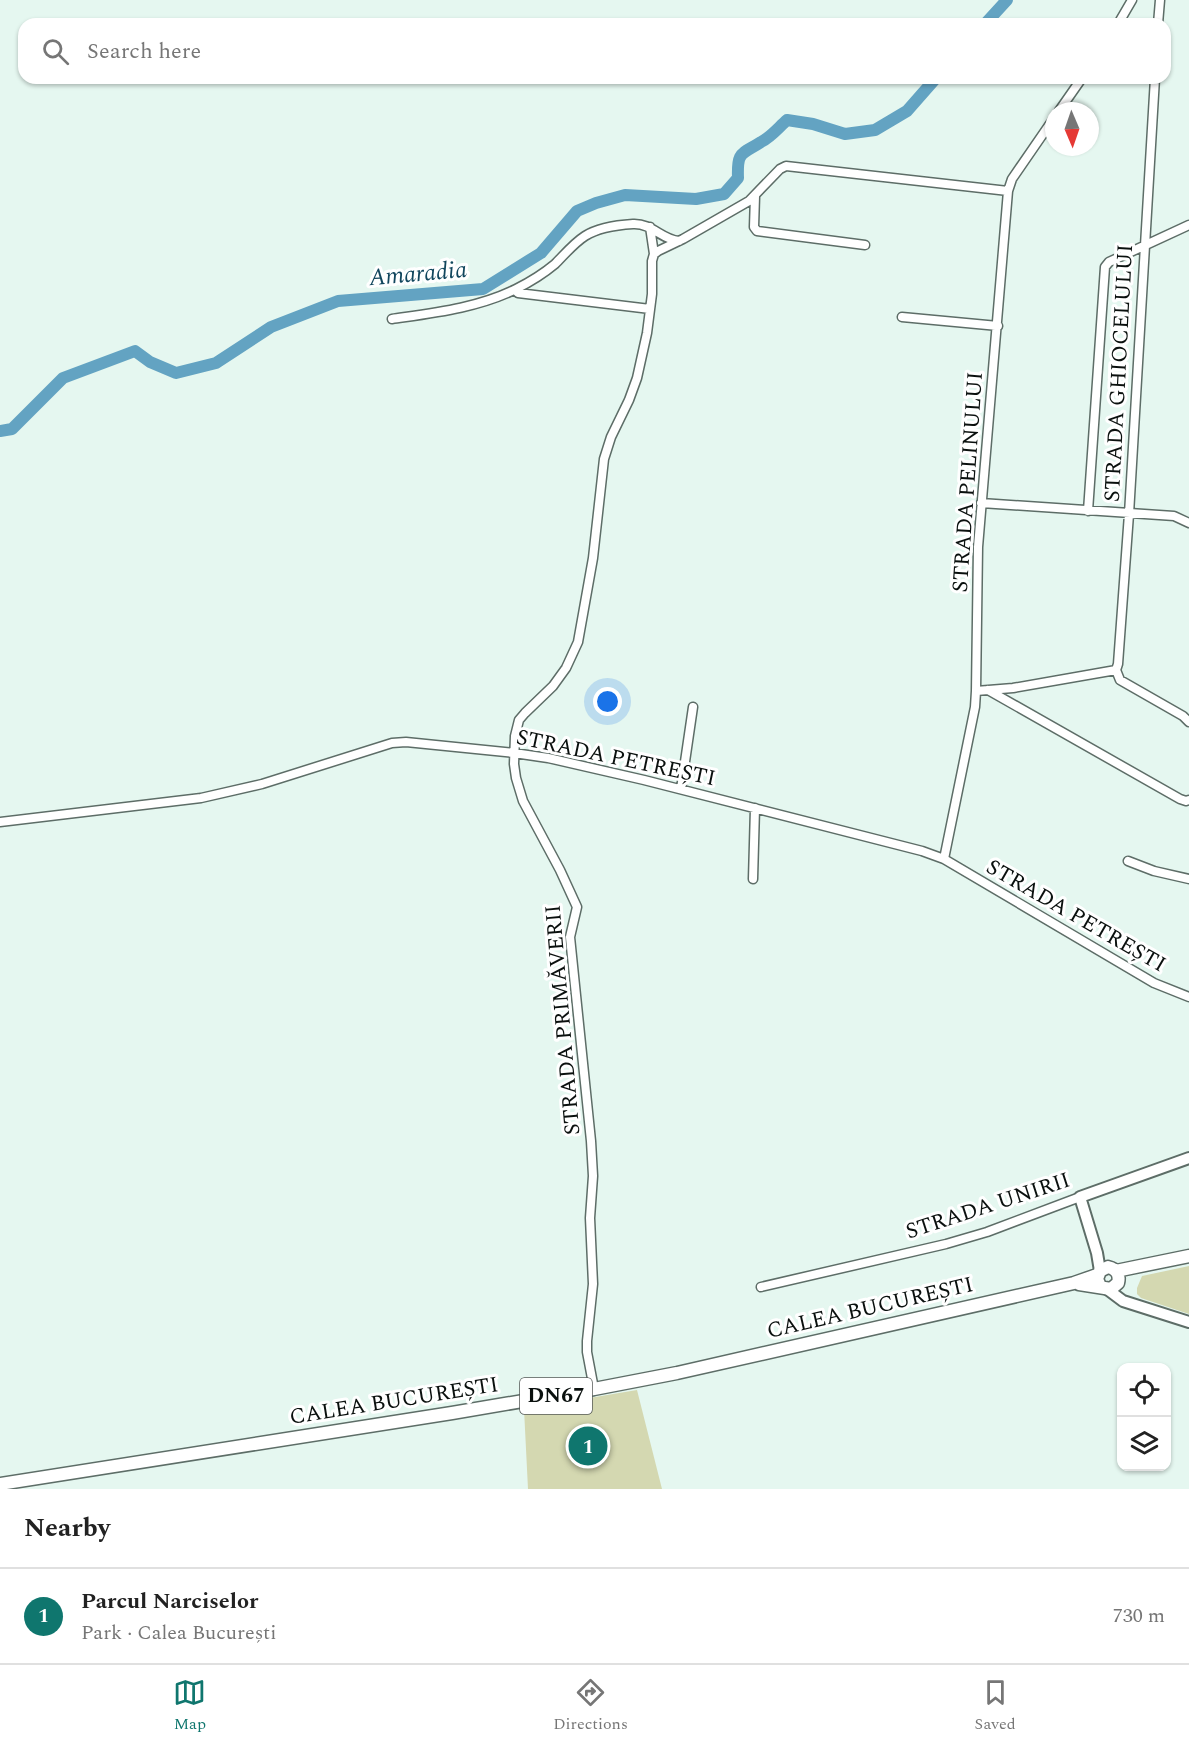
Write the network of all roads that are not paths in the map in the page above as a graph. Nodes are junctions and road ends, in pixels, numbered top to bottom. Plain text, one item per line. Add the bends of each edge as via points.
1 (1132, 0) edge
2 (1160, 0) edge
3 (1122, 18) edge
4 (1158, 18) edge
5 (1078, 84) edge
6 (1155, 84) edge
7 (1065, 102) edge
8 (1045, 131) edge
9 (1008, 191) junction
10 (755, 196) junction
11 (1189, 225) edge
12 (650, 227) junction
13 (680, 241) junction
14 (865, 245) dead end
15 (1145, 245) junction
16 (654, 254) junction
17 (515, 290) junction
18 (650, 309) junction
19 (902, 317) dead end
20 (392, 319) dead end
21 (998, 326) junction
22 (981, 503) junction
23 (1088, 510) junction
24 (1129, 514) junction
25 (1189, 523) edge
26 (1116, 670) junction
27 (987, 690) junction
28 (976, 691) junction
29 (693, 707) dead end
30 (1189, 722) edge
31 (514, 753) junction
32 (681, 789) junction
33 (1187, 801) edge
34 (755, 808) junction
35 (0, 822) edge
36 (944, 859) junction
37 (1128, 861) dead end
38 (753, 879) dead end
39 (1189, 879) edge
40 (1189, 997) edge
41 (1189, 1158) edge
42 (1080, 1197) junction
43 (1189, 1256) edge
44 (1108, 1278) junction
45 (761, 1287) dead end
46 (1189, 1322) edge
47 (594, 1389) junction
48 (0, 1484) edge

1 - 3 street
2 - 4 street
5 - 7 street
6 - 15 street, STRADA GHIOCELULUI
8 - 9 street, STRADA PELINULUI
9 - 10 street via 791,166 780,169
9 - 21 street, STRADA PELINULUI
10 - 13 street
10 - 14 street via 757,231
11 - 15 street
12 - 13 street
12 - 16 street, STRADA PRIMĂVERII
12 - 17 street via 613,226 583,237 540,276
13 - 16 street
15 - 23 street via 1105,267
15 - 24 street, STRADA GHIOCELULUI
16 - 18 street, STRADA PRIMĂVERII
17 - 18 street
17 - 20 street via 464,307
18 - 31 street, STRADA PRIMĂVERII via 637,378 604,459 578,642 553,686 519,720
19 - 21 street
21 - 22 street, STRADA PELINULUI
22 - 23 street
22 - 28 street, STRADA PELINULUI
23 - 24 street
24 - 25 street via 1174,516
24 - 26 street, STRADA GHIOCELULUI
26 - 27 street
26 - 30 street via 1120,680
27 - 28 street
27 - 33 street
28 - 36 street, STRADA PELINULUI
29 - 32 street
31 - 32 street, STRADA PETREȘTI
31 - 35 street, STRADA PETREȘTI via 392,743 262,784 201,798
31 - 47 street, STRADA PRIMĂVERII via 523,801 577,908 570,937 593,1176 587,1352
32 - 34 street, STRADA PETREȘTI
34 - 36 street, STRADA PETREȘTI
34 - 38 street
36 - 40 street, STRADA PETREȘTI via 1154,983
37 - 39 street
41 - 42 main road, STRADA UNIRII
42 - 44 main road
42 - 45 street, STRADA UNIRII via 946,1244
43 - 44 main road, CALEA BUCUREȘTI / DN67
44 - 46 main road via 1123,1300
44 - 47 main road, CALEA BUCUREȘTI / DN67
47 - 48 main road, CALEA BUCUREȘTI / DN67

